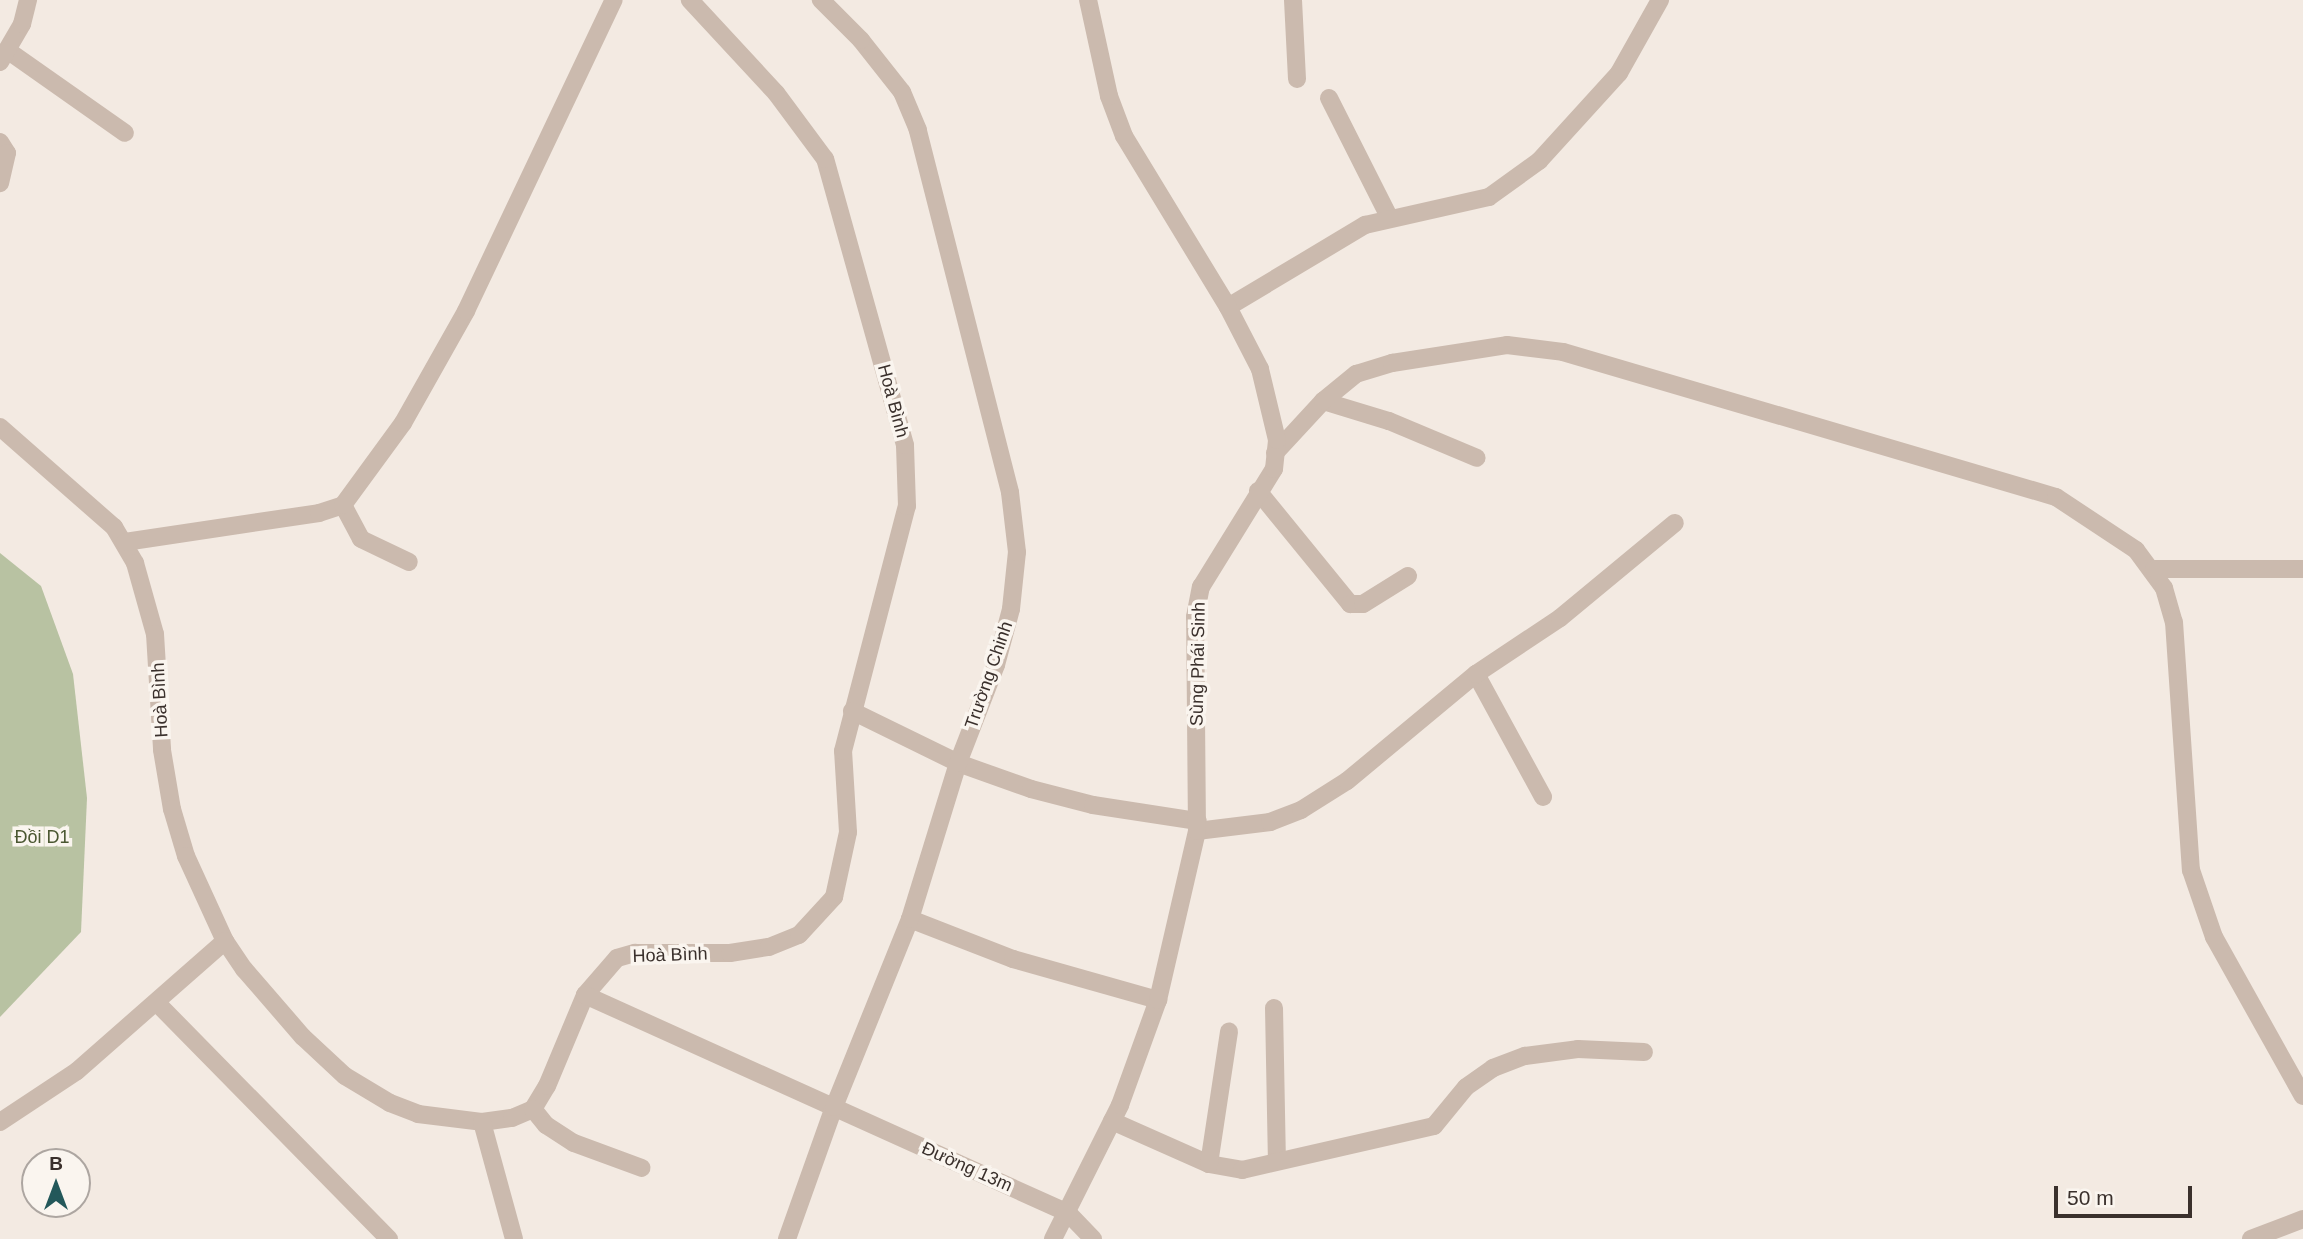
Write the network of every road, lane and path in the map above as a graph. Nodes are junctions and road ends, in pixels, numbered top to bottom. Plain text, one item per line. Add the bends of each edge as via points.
1 (28, 0) edge
2 (614, 0) edge
3 (690, 0) edge
4 (821, 0) edge
5 (1088, 0) edge
6 (1293, 0) edge
7 (1660, 0) edge
8 (4, 56) edge
9 (1297, 79) dead end
10 (1329, 98) dead end
11 (125, 133) dead end
12 (0, 142) edge
13 (0, 183) edge
14 (1389, 217) junction
15 (1228, 307) junction
16 (1323, 401) junction
17 (0, 427) edge
18 (1275, 453) junction
19 (1477, 458) dead end
20 (1258, 491) junction
21 (343, 505) junction
22 (1675, 523) dead end
23 (125, 542) junction
24 (409, 562) dead end
25 (2154, 569) junction
26 (2303, 569) edge
27 (1408, 576) dead end
28 (1476, 674) junction
29 (852, 711) junction
30 (958, 763) junction
31 (1543, 797) dead end
32 (1197, 826) junction
33 (910, 919) junction
34 (225, 941) junction
35 (585, 995) junction
36 (1158, 1000) junction
37 (158, 1003) junction
38 (1274, 1008) dead end
39 (1229, 1031) dead end
40 (1644, 1052) dead end
41 (2303, 1096) edge
42 (834, 1107) junction
43 (533, 1109) junction
44 (1112, 1121) junction
45 (0, 1122) edge
46 (482, 1122) junction
47 (1276, 1161) junction
48 (1209, 1164) junction
49 (642, 1168) dead end
50 (1068, 1213) junction
51 (2303, 1219) edge
52 (390, 1239) edge
53 (514, 1239) edge
54 (787, 1239) edge
55 (1053, 1239) edge
56 (1093, 1239) edge
57 (2251, 1239) edge

1 - 8 street
2 - 21 street via 466,311 404,423
3 - 29 street, Hoà Bình via 776,93 825,159 905,445 907,506 880,621
4 - 30 street, Trường Chinh via 862,40 902,92 918,130 1010,492 1017,552 1011,609 996,665
5 - 15 street, Sùng Phái Sinh via 1124,136
6 - 9 street
7 - 14 street via 1619,73 1539,161 1489,197
8 - 11 street
10 - 14 street
12 - 13 street via 7,153
14 - 15 street via 1365,225
15 - 18 street, Sùng Phái Sinh via 1261,369
16 - 18 street
16 - 19 street via 1389,421
16 - 25 street via 1356,374 1392,363 1507,345 1563,352 2056,497 2136,550
17 - 23 street, Hoà Bình via 114,527
18 - 20 street, Sùng Phái Sinh via 1274,468
20 - 27 street via 1350,604 1363,604
20 - 32 street, Sùng Phái Sinh via 1201,587 1195,640
21 - 23 street via 319,513
21 - 24 street via 361,539
22 - 28 street via 1560,618
23 - 34 street, Hoà Bình via 147,596 155,634 165,776 172,809 186,856
25 - 26 street
25 - 41 street via 2174,622 2191,870 2214,937
28 - 31 street
28 - 32 street via 1347,781 1301,810 1270,822
29 - 30 street
29 - 35 street, Hoà Bình via 843,751 848,832 843,869 834,897 821,916 799,935 769,947 730,953 635,953 617,958
30 - 32 street via 1093,805
30 - 33 street, Trường Chinh
32 - 36 street, Sùng Phái Sinh
33 - 36 street via 1062,975
33 - 42 street, Trường Chinh
34 - 37 street
34 - 46 street, Hoà Bình via 269,1000 345,1076 418,1114
35 - 42 street, Đường 13m
35 - 43 street, Hoà Bình
36 - 44 street, Sùng Phái Sinh
37 - 45 street via 77,1071
37 - 52 street
38 - 47 street
39 - 48 street
40 - 47 street via 1578,1049 1525,1056 1493,1068 1466,1087 1434,1126
42 - 50 street, Đường 13m
42 - 54 street, Trường Chinh
43 - 46 street, Hoà Bình via 512,1118
43 - 49 street via 546,1125 574,1143
44 - 48 street
44 - 50 street, Sùng Phái Sinh
46 - 53 street
47 - 48 street via 1242,1170
50 - 55 street, Sùng Phái Sinh
50 - 56 street, Đường 13m
51 - 57 street

